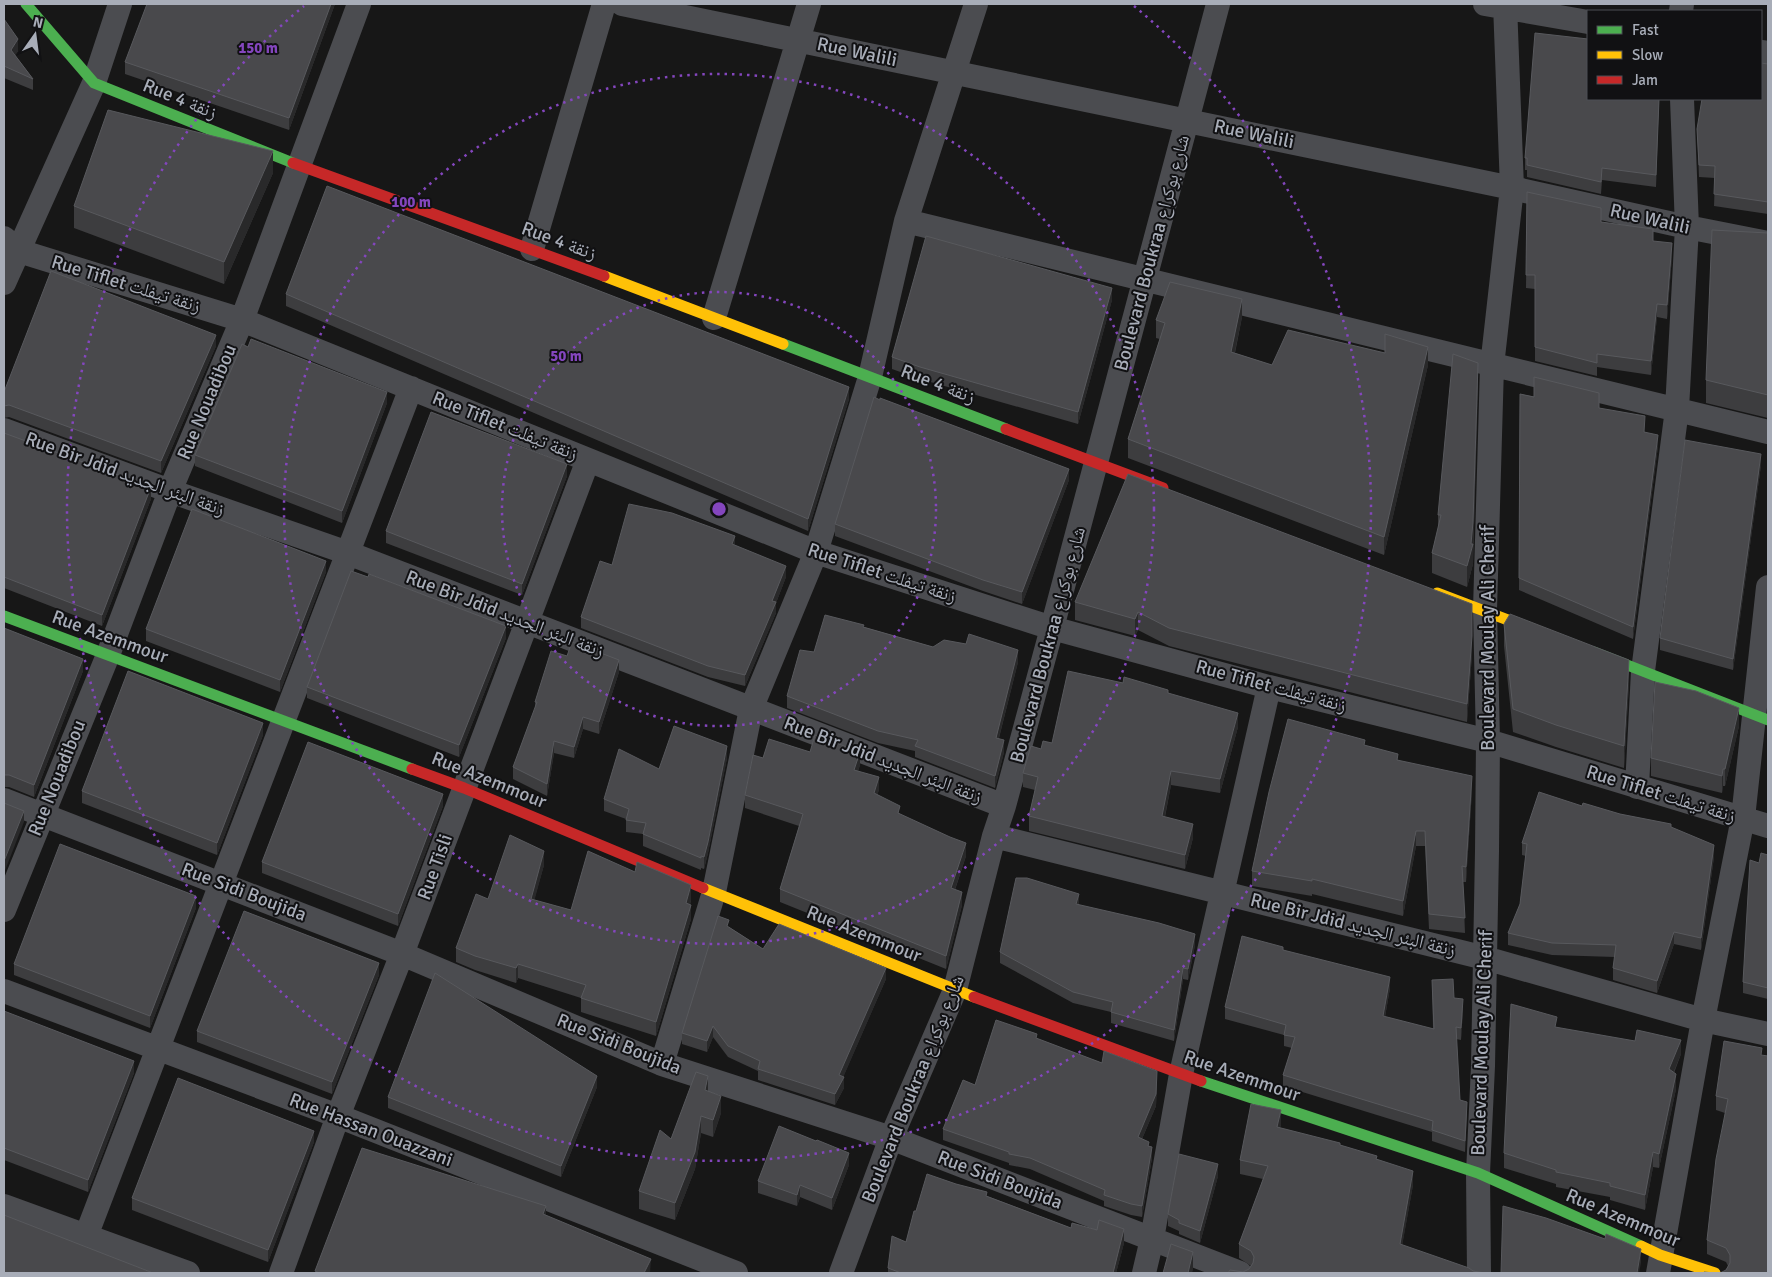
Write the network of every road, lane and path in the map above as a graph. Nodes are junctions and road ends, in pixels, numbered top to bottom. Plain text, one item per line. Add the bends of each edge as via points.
1 (26, 4) edge
2 (120, 4) edge
3 (358, 4) edge
4 (604, 4) edge
5 (622, 4) edge
6 (809, 4) edge
7 (976, 4) edge
8 (1218, 4) edge
9 (1498, 5) edge
10 (1587, 22) edge
11 (798, 40) junction
12 (955, 73) junction
13 (94, 83) junction
14 (1682, 100) edge
15 (1187, 120) junction
16 (300, 166) junction
17 (1512, 188) junction
18 (906, 221) junction
19 (1687, 227) junction
20 (1768, 243) edge
21 (11, 245) edge
22 (532, 249) junction
23 (1145, 280) junction
24 (4, 283) edge
25 (714, 318) junction
26 (242, 320) junction
27 (1492, 366) junction
28 (870, 377) junction
29 (412, 388) junction
30 (1677, 409) junction
31 (4, 430) edge
32 (1768, 432) edge
33 (588, 460) junction
34 (1097, 463) junction
35 (170, 491) junction
36 (1170, 491) edge
37 (816, 552) junction
38 (348, 553) junction
39 (1768, 587) edge
40 (1429, 589) edge
41 (1485, 610) junction
42 (4, 616) edge
43 (527, 622) junction
44 (1052, 628) junction
45 (1550, 636) edge
46 (1587, 650) edge
47 (108, 655) junction
48 (1643, 671) junction
49 (1269, 687) junction
50 (750, 709) junction
51 (1762, 718) edge
52 (284, 720) junction
53 (1488, 741) junction
54 (1637, 787) junction
55 (464, 788) junction
56 (4, 800) edge
57 (1004, 806) junction
58 (42, 815) junction
59 (1743, 818) junction
60 (1768, 826) edge
61 (994, 836) junction
62 (222, 884) junction
63 (714, 892) junction
64 (1223, 892) junction
65 (4, 910) edge
66 (402, 954) junction
67 (1484, 958) junction
68 (955, 990) junction
69 (4, 991) edge
70 (1703, 1020) junction
71 (1768, 1034) edge
72 (158, 1050) junction
73 (662, 1064) junction
74 (1182, 1074) junction
75 (338, 1116) junction
76 (891, 1138) junction
77 (1478, 1173) junction
78 (4, 1206) edge
79 (86, 1236) junction
80 (1152, 1239) junction
81 (1659, 1264) edge
82 (188, 1273) edge
83 (281, 1273) edge
84 (736, 1273) edge
85 (841, 1273) edge
86 (1144, 1273) edge
87 (1240, 1273) edge
88 (1479, 1273) edge
89 (1715, 1273) edge

1 - 13 street
2 - 13 street
3 - 16 street, Rue Nouadibou
4 - 22 street
5 - 11 street, Rue Walili
6 - 11 street
7 - 12 street
8 - 15 street, Boulevard Boukraa شارع بوكراع
9 - 10 street
9 - 17 street, Boulevard Moulay Ali Cherif
11 - 12 street, Rue Walili
11 - 25 street
12 - 15 street, Rue Walili
12 - 18 street
13 - 16 street, Rue 4 زنقة
13 - 21 street
14 - 19 street
15 - 17 street, Rue Walili
15 - 23 street, Boulevard Boukraa شارع بوكراع
16 - 22 street, Rue 4 زنقة
16 - 26 street, Rue Nouadibou
17 - 19 street, Rue Walili
17 - 27 street, Boulevard Moulay Ali Cherif
18 - 23 street
18 - 28 street
19 - 20 street, Rue Walili
19 - 30 street
21 - 24 street
21 - 26 street, Rue Tiflet زنقة تيفلت
22 - 25 street, Rue 4 زنقة
23 - 27 street
23 - 34 street, Boulevard Boukraa شارع بوكراع
25 - 28 street, Rue 4 زنقة
26 - 29 street, Rue Tiflet زنقة تيفلت
26 - 35 street, Rue Nouadibou
27 - 30 street
27 - 41 street, Boulevard Moulay Ali Cherif
28 - 34 street, Rue 4 زنقة
28 - 37 street
29 - 33 street, Rue Tiflet زنقة تيفلت
29 - 38 street
30 - 32 street
30 - 48 street
31 - 35 street, Rue Bir Jdid زنقة البئر الجديد
33 - 37 street, Rue Tiflet زنقة تيفلت
33 - 43 street, Rue Tisli
34 - 36 street, Rue 4 زنقة
34 - 44 street, Boulevard Boukraa شارع بوكراع
35 - 38 street, Rue Bir Jdid زنقة البئر الجديد
35 - 47 street, Rue Nouadibou
37 - 44 street, Rue Tiflet زنقة تيفلت
37 - 50 street
38 - 43 street, Rue Bir Jdid زنقة البئر الجديد
38 - 52 street
39 - 51 street
40 - 41 street
41 - 45 street
41 - 53 street, Boulevard Moulay Ali Cherif
42 - 47 street, Rue Azemmour
43 - 50 street, Rue Bir Jdid زنقة البئر الجديد
43 - 55 street, Rue Tisli
44 - 49 street, Rue Tiflet زنقة تيفلت
44 - 57 street, Boulevard Boukraa شارع بوكراع
46 - 48 street
47 - 52 street, Rue Azemmour
47 - 58 street, Rue Nouadibou
48 - 51 street
48 - 54 street
49 - 53 street, Rue Tiflet زنقة تيفلت
49 - 64 street
50 - 57 street, Rue Bir Jdid زنقة البئر الجديد
50 - 63 street
51 - 59 street
52 - 55 street, Rue Azemmour
52 - 62 street
53 - 54 street, Rue Tiflet زنقة تيفلت
53 - 67 street, Boulevard Moulay Ali Cherif
54 - 59 street, Rue Tiflet زنقة تيفلت
55 - 63 street, Rue Azemmour
55 - 66 street, Rue Tisli
56 - 58 street, Rue Sidi Boujida
57 - 61 street, Boulevard Boukraa شارع بوكراع
58 - 62 street, Rue Sidi Boujida
58 - 65 street, Rue Nouadibou
59 - 60 street, Rue Tiflet زنقة تيفلت
59 - 70 street
61 - 64 street, Rue Bir Jdid زنقة البئر الجديد
61 - 68 street, Boulevard Boukraa شارع بوكراع
62 - 66 street, Rue Sidi Boujida
62 - 72 street
63 - 68 street, Rue Azemmour
63 - 73 street
64 - 67 street, Rue Bir Jdid زنقة البئر الجديد
64 - 74 street
66 - 73 street, Rue Sidi Boujida
66 - 75 street, Rue Tisli
67 - 70 street, Rue Bir Jdid زنقة البئر الجديد
67 - 77 street, Boulevard Moulay Ali Cherif
68 - 74 street, Rue Azemmour
68 - 76 street, Boulevard Boukraa شارع بوكراع
69 - 72 street, Rue Hassan Ouazzani
70 - 71 street, Rue Bir Jdid زنقة البئر الجديد
70 - 81 street
72 - 75 street, Rue Hassan Ouazzani
72 - 79 street
73 - 76 street, Rue Sidi Boujida
74 - 77 street, Rue Azemmour
74 - 80 street
75 - 83 street, Rue Tisli
75 - 84 street, Rue Hassan Ouazzani
76 - 80 street, Rue Sidi Boujida
76 - 85 street, Boulevard Boukraa شارع بوكراع
77 - 81 street, Rue Azemmour
77 - 88 street, Boulevard Moulay Ali Cherif
78 - 79 street
79 - 82 street
80 - 86 street
80 - 87 street, Rue Sidi Boujida
81 - 89 street, Rue Azemmour

